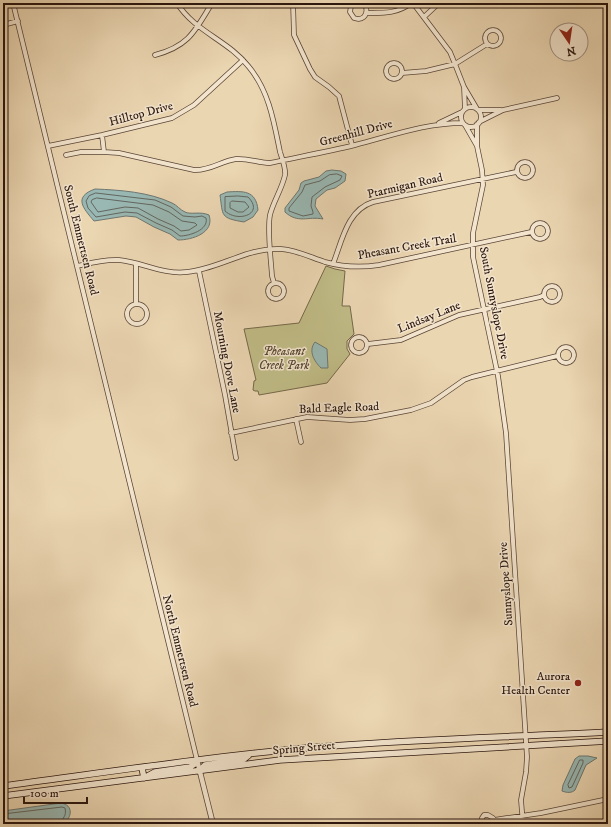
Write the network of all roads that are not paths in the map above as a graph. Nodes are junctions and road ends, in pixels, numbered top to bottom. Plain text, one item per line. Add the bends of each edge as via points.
1 (13, 3) edge
2 (177, 3) edge
3 (212, 3) edge
4 (293, 3) edge
5 (355, 3) edge
6 (361, 3) edge
7 (412, 3) edge
8 (439, 3) edge
9 (366, 13) junction
10 (424, 16) junction
11 (18, 22) junction
12 (3, 25) edge
13 (198, 26) junction
14 (487, 44) junction
15 (155, 55) dead end
16 (243, 60) junction
17 (455, 64) junction
18 (402, 73) junction
19 (464, 87) junction
20 (557, 98) dead end
21 (464, 110) junction
22 (477, 110) junction
23 (503, 110) junction
24 (478, 123) junction
25 (435, 124) junction
26 (464, 124) junction
27 (102, 135) junction
28 (352, 145) junction
29 (48, 146) junction
30 (477, 146) junction
31 (104, 152) junction
32 (66, 155) dead end
33 (282, 161) junction
34 (516, 172) junction
35 (483, 179) junction
36 (531, 232) junction
37 (472, 245) junction
38 (270, 249) junction
39 (136, 264) junction
40 (333, 264) junction
41 (77, 266) junction
42 (199, 270) junction
43 (274, 284) junction
44 (544, 295) junction
45 (136, 304) junction
46 (484, 309) junction
47 (368, 344) junction
48 (557, 356) junction
49 (496, 370) junction
50 (296, 419) junction
51 (231, 433) junction
52 (506, 433) joint
53 (301, 442) dead end
54 (236, 458) dead end
55 (128, 482) joint
56 (608, 732) edge
57 (525, 734) junction
58 (459, 739) junction
59 (608, 741) edge
60 (369, 744) junction
61 (526, 746) junction
62 (459, 749) junction
63 (370, 754) junction
64 (249, 755) junction
65 (197, 760) junction
66 (251, 764) junction
67 (142, 768) junction
68 (199, 770) junction
69 (144, 778) junction
70 (37, 781) junction
71 (3, 786) edge
72 (38, 792) junction
73 (3, 796) edge
74 (608, 799) edge
75 (522, 816) junction
76 (493, 822) edge
77 (213, 824) edge
78 (482, 824) edge
79 (523, 824) edge

1 - 11 street, South Emmertsen Road
2 - 13 street via 186,16
3 - 13 street
4 - 28 street via 294,35 315,77 339,96
5 - 9 street via 350,9 352,16 362,19
6 - 9 street via 366,7
7 - 9 street via 397,11
7 - 10 street
8 - 10 street
10 - 17 street
11 - 12 street
11 - 29 street, South Emmertsen Road
13 - 15 street via 180,46
13 - 16 street via 226,44
14 - 14 street via 499,44 501,38 498,31 493,29 485,34
14 - 17 street
16 - 27 street, Hilltop Drive via 180,115
16 - 33 street via 257,77 267,97
17 - 18 street via 433,70
17 - 19 street
18 - 18 street via 402,67 397,63 389,64 386,69 386,74 392,79 400,77
19 - 21 street
19 - 22 street
20 - 23 street
21 - 22 street via 471,107
21 - 25 street, Greenhill Drive
21 - 26 street via 461,117
22 - 23 street
22 - 24 street via 480,115
23 - 24 street
24 - 26 street via 472,127
24 - 30 street, South Sunnyslope Drive
25 - 26 street, Greenhill Drive
25 - 28 street, Greenhill Drive
26 - 30 street, South Sunnyslope Drive
27 - 29 street, Hilltop Drive
27 - 31 street
28 - 33 street, Greenhill Drive
29 - 41 street, South Emmertsen Road
30 - 35 street, South Sunnyslope Drive
31 - 32 street, Greenhill Drive
31 - 33 street, Greenhill Drive via 194,170 203,170 236,159 270,163
33 - 38 street via 285,174 270,216
34 - 34 street, Ptarmigan Road via 519,177 527,178 533,168 529,163 521,162
34 - 35 street, Ptarmigan Road
35 - 37 street, South Sunnyslope Drive
35 - 40 street, Ptarmigan Road via 364,206 350,220
36 - 36 street, Pheasant Creek Trail via 539,240 544,238 548,231 544,224 539,223 532,227
36 - 37 street, Pheasant Creek Trail
37 - 40 street, Pheasant Creek Trail via 370,267
37 - 46 street, South Sunnyslope Drive
38 - 40 street, Pheasant Creek Trail via 298,252
38 - 42 street, Pheasant Creek Trail
38 - 43 street
39 - 41 street, Pheasant Creek Trail via 111,260
39 - 42 street, Pheasant Creek Trail via 173,272
39 - 45 street
41 - 55 street, South Emmertsen Road
42 - 51 street, Mourning Dove Lane
43 - 43 street via 268,290 269,296 279,300 284,289 279,283
44 - 44 street, Lindsay Lane via 546,300 554,302 560,297 560,292 557,287 552,286 545,290
44 - 46 street, Lindsay Lane
45 - 45 street via 128,309 127,315 132,322 138,323 144,320 146,314 144,308
46 - 47 street, Lindsay Lane via 450,318 401,340
46 - 49 street, South Sunnyslope Drive
47 - 47 street, Lindsay Lane via 363,337 358,336 353,338 351,346 353,351 361,353 366,350
48 - 48 street, Bald Eagle Road via 562,363 568,364 572,361 574,352 570,348 562,347
48 - 49 street, Bald Eagle Road
49 - 50 street, Bald Eagle Road via 466,379 431,403 411,410 365,419
49 - 52 street, South Sunnyslope Drive
50 - 51 street, Bald Eagle Road
50 - 53 street
51 - 54 street, Mourning Dove Lane
52 - 57 street, Sunnyslope Drive
55 - 65 street, North Emmertsen Road
56 - 57 main road, Spring Street
57 - 58 main road, Spring Street
57 - 61 street, Sunnyslope Drive
58 - 60 main road, Spring Street
58 - 62 main road
59 - 61 main road, Spring Street
60 - 63 main road
60 - 64 main road, Spring Street via 313,747
61 - 62 main road, Spring Street
61 - 75 street, Sunnyslope Drive
62 - 63 main road, Spring Street
63 - 66 main road, Spring Street
64 - 65 main road, Spring Street
64 - 66 main road
64 - 68 main road via 244,759 205,764
65 - 67 main road, Spring Street
65 - 68 street, North Emmertsen Road
65 - 69 main road via 190,767 154,772
66 - 68 main road, Spring Street
67 - 69 main road
67 - 70 main road, Spring Street
68 - 69 main road, Spring Street
68 - 77 street, North Emmertsen Road
69 - 72 main road, Spring Street
70 - 71 main road, Spring Street
70 - 72 main road
72 - 73 main road, Spring Street
74 - 75 street
75 - 76 street
75 - 79 street, Sunnyslope Drive
76 - 78 street via 492,816 486,814 482,818

